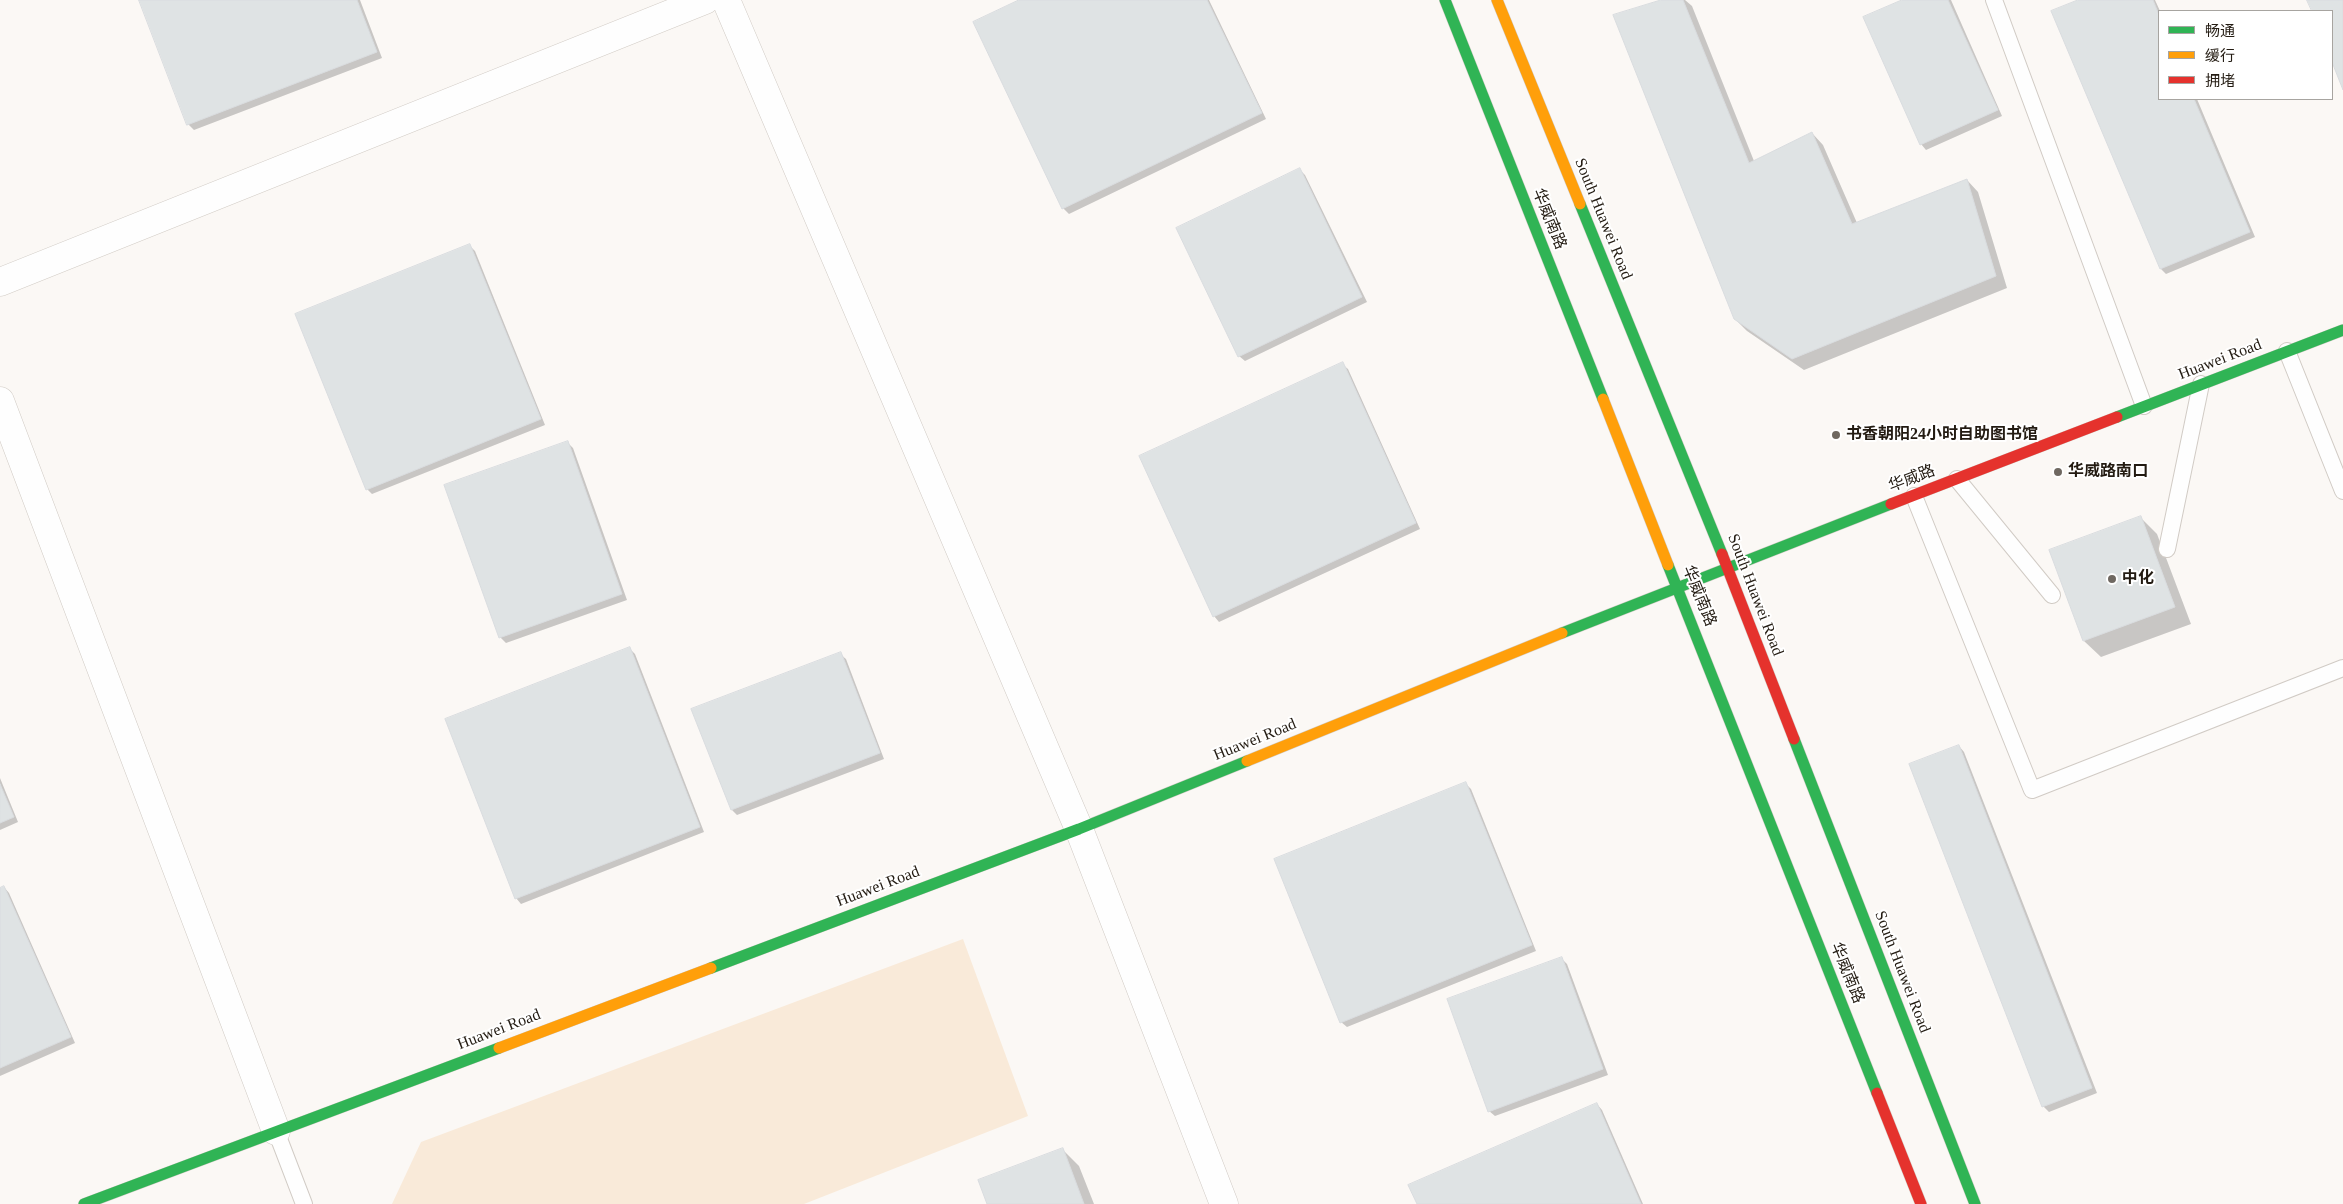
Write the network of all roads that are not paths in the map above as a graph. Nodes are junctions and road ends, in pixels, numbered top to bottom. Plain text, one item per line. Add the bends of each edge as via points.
1 (705, 0) edge
2 (726, 0) edge
3 (1445, 0) edge
4 (1497, 0) edge
5 (1994, 0) edge
6 (0, 282) edge
7 (2343, 330) edge
8 (2287, 351) junction
9 (2201, 384) junction
10 (0, 401) edge
11 (2144, 406) junction
12 (1957, 479) junction
13 (2343, 491) edge
14 (1914, 496) junction
15 (2168, 549) dead end
16 (1727, 567) junction
17 (1677, 586) junction
18 (2052, 596) dead end
19 (2343, 668) edge
20 (1079, 829) junction
21 (276, 1131) junction
22 (84, 1204) edge
23 (304, 1204) edge
24 (1224, 1204) edge
25 (1922, 1204) edge
26 (1975, 1204) edge

1 - 6 street
2 - 20 street
3 - 17 main road, 华威南路
4 - 16 main road, South Huawei Road
5 - 11 lane
7 - 8 main road, Huawei Road
8 - 9 main road, Huawei Road
8 - 13 lane
9 - 11 main road, Huawei Road
9 - 15 lane
10 - 21 street
11 - 12 main road, 华威路
12 - 14 main road, 华威路
12 - 18 lane
14 - 16 main road, 华威路
14 - 19 lane via 2032,790
16 - 17 main road, 华威路
16 - 26 main road, South Huawei Road
17 - 20 main road, Huawei Road
17 - 25 main road, 华威南路
20 - 21 main road, Huawei Road
20 - 24 street
21 - 22 main road, Huawei Road
21 - 23 lane

